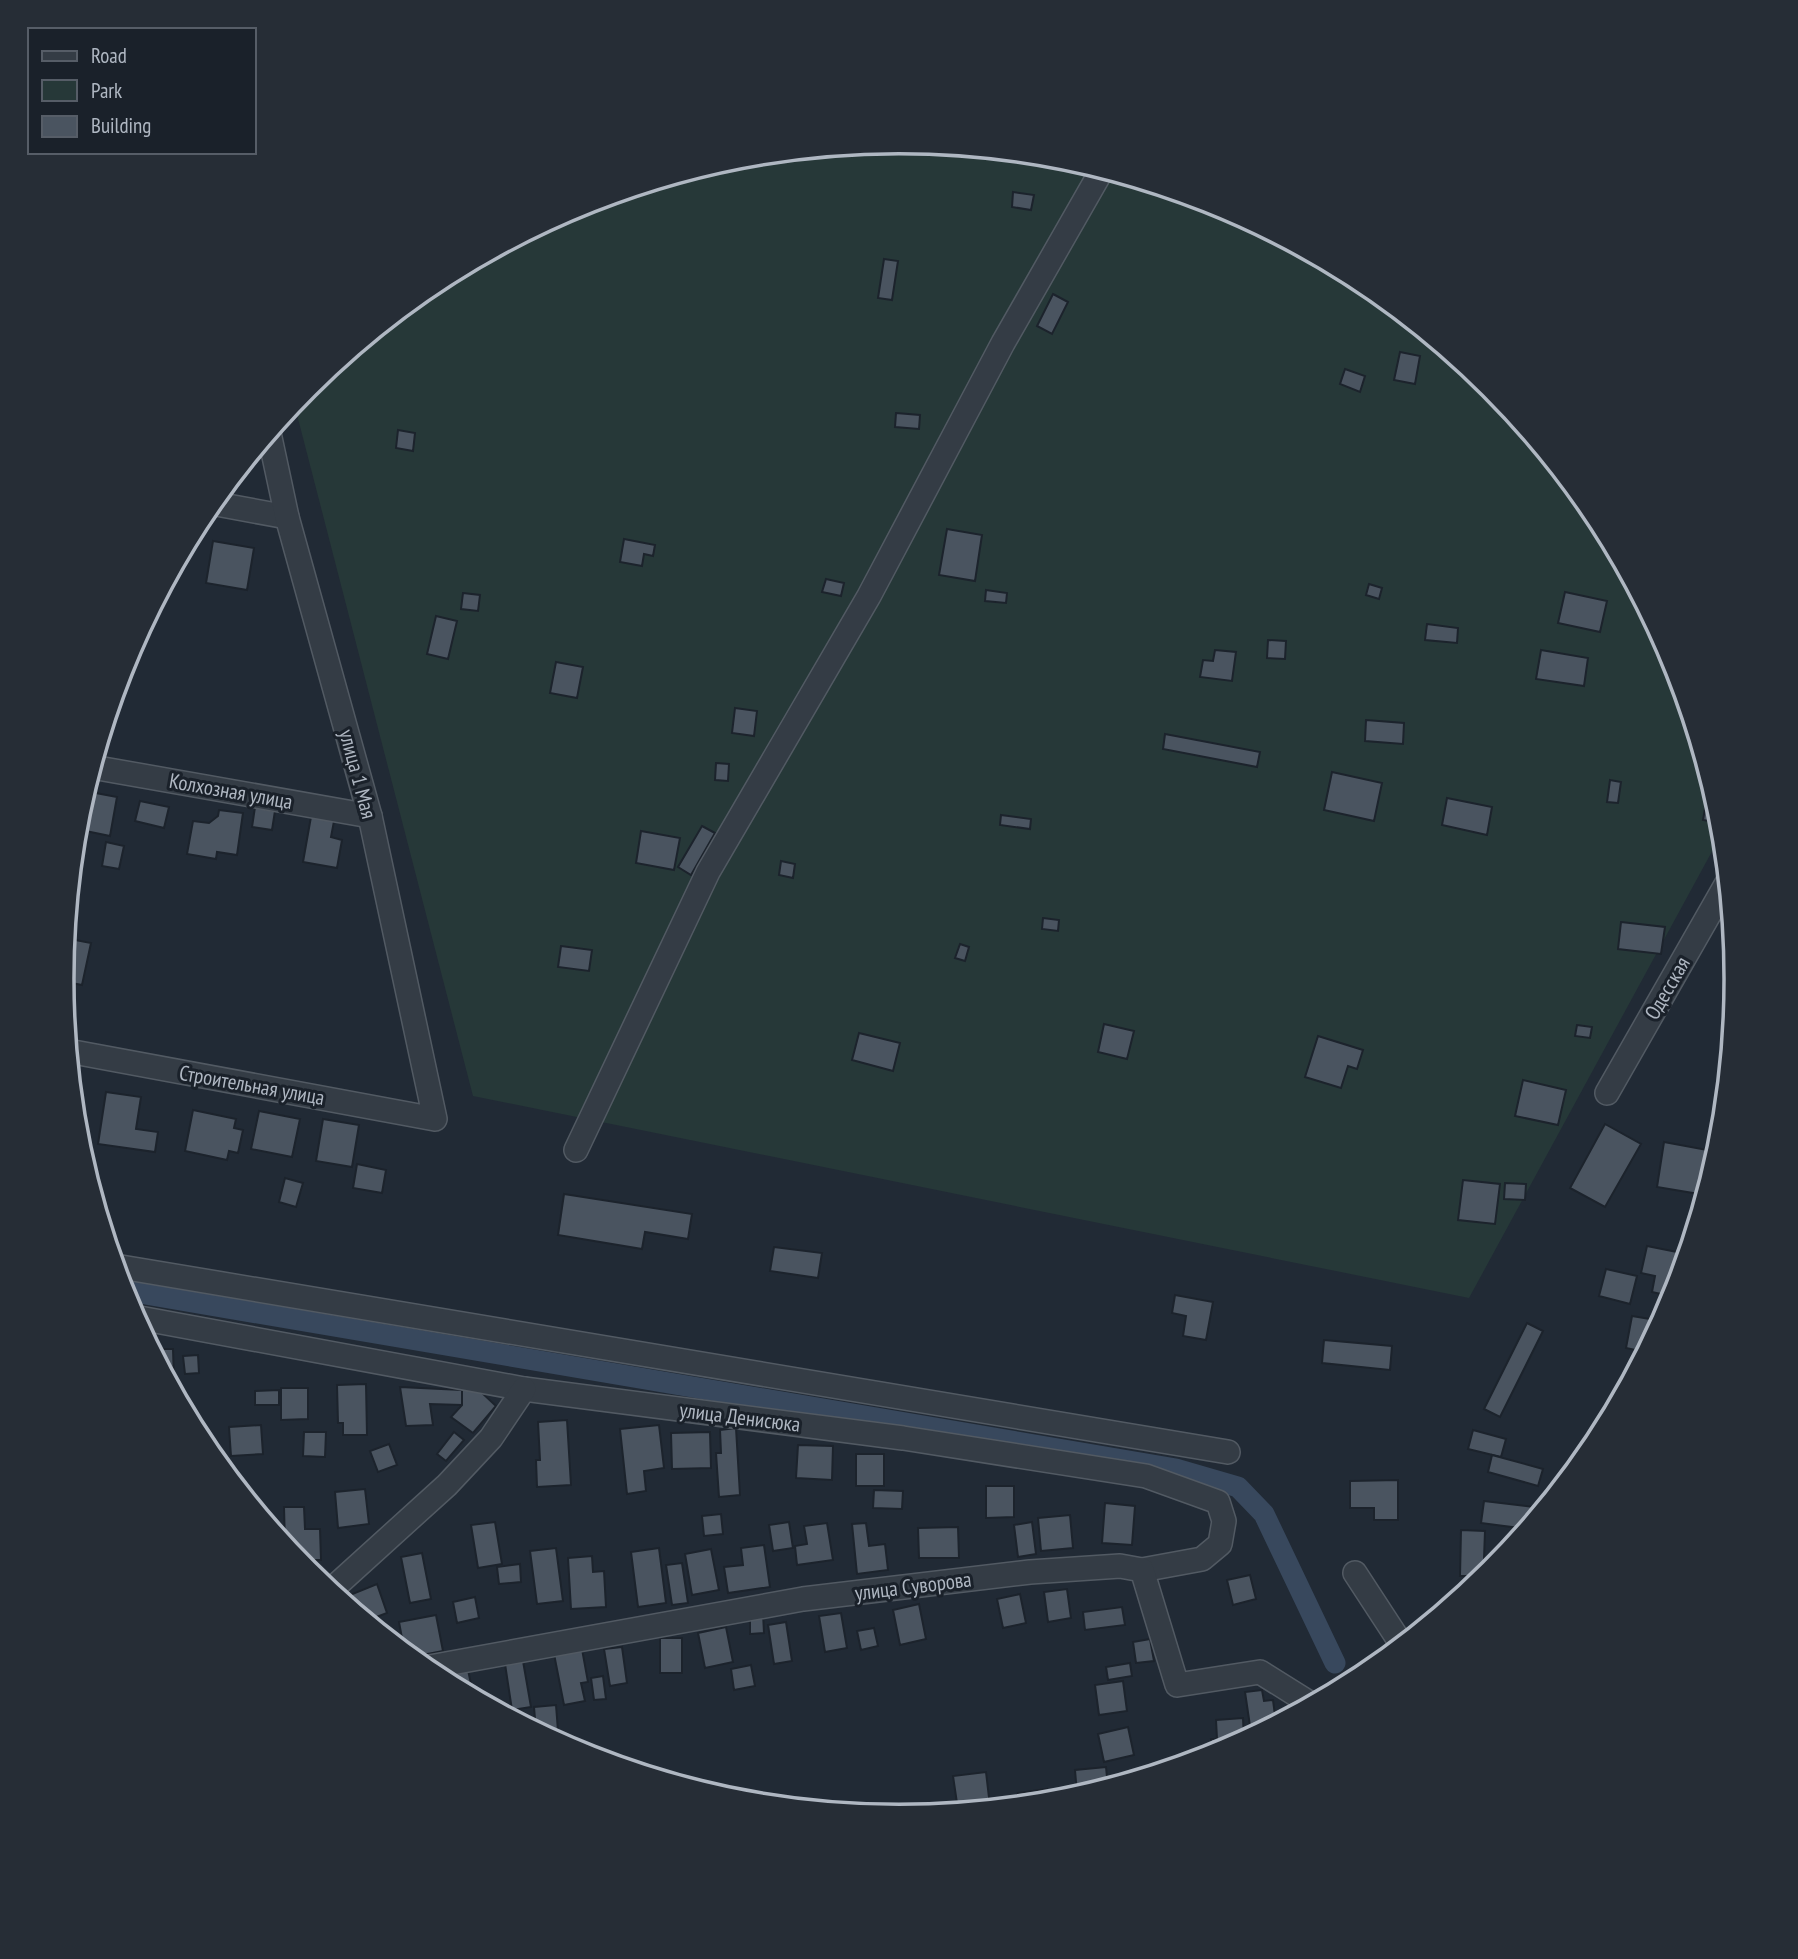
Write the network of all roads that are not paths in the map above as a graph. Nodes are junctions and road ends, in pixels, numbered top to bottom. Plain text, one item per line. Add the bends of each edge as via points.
1 (1097, 178) edge
2 (271, 443) edge
3 (224, 505) edge
4 (288, 517) junction
5 (102, 768) edge
6 (370, 816) junction
7 (1720, 896) edge
8 (77, 1053) edge
9 (1607, 1093) dead end
10 (435, 1119) joint
11 (576, 1150) dead end
12 (126, 1268) edge
13 (147, 1319) edge
14 (524, 1389) junction
15 (1228, 1452) dead end
16 (1142, 1570) junction
17 (1355, 1573) dead end
18 (338, 1584) edge
19 (1397, 1638) edge
20 (439, 1665) edge
21 (1303, 1699) edge

1 - 11 street via 1003,342 869,596 708,872
2 - 4 street, улица 1 Мая
3 - 4 street
4 - 6 street, улица 1 Мая
5 - 6 street, Колхозная улица
6 - 10 street, улица 1 Мая
7 - 9 street, Одесская
8 - 10 street, Строительная улица
12 - 15 street
13 - 14 street, улица Денисюка
14 - 16 street, улица Денисюка via 903,1438 1146,1476 1218,1502 1224,1521 1220,1544 1202,1559
14 - 18 street via 491,1438 447,1485
16 - 20 street, улица Суворова via 1120,1566 1030,1572 803,1599
16 - 21 street via 1177,1685 1260,1672
17 - 19 street

